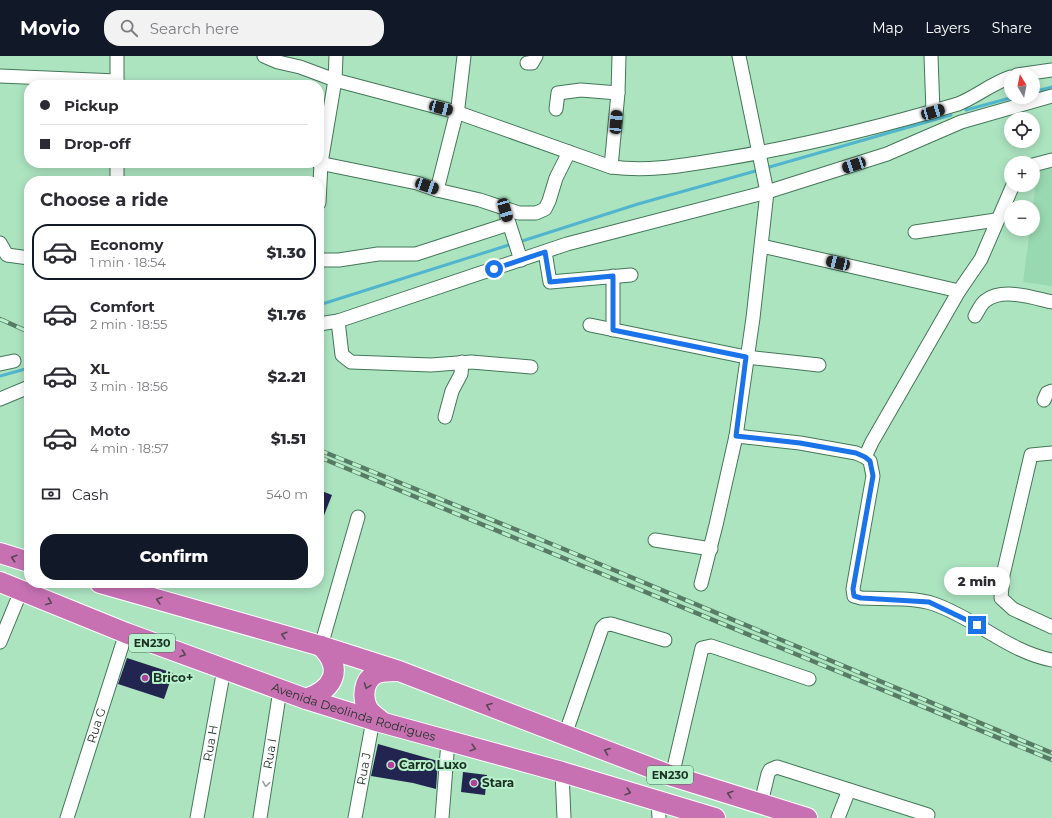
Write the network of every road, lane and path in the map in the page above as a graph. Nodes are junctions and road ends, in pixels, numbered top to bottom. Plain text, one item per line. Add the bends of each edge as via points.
1 (117, 56) edge
2 (264, 56) edge
3 (336, 56) edge
4 (464, 56) edge
5 (619, 56) edge
6 (740, 56) edge
7 (931, 56) edge
8 (1052, 70) edge
9 (1040, 72) edge
10 (0, 76) edge
11 (1004, 79) edge
12 (88, 80) edge
13 (117, 80) edge
14 (335, 80) junction
15 (618, 93) junction
16 (1052, 96) edge
17 (556, 109) dead end
18 (456, 112) junction
19 (933, 112) junction
20 (959, 113) junction
21 (324, 141) edge
22 (569, 152) junction
23 (760, 157) junction
24 (1052, 160) edge
25 (1040, 163) edge
26 (324, 164) edge
27 (611, 167) junction
28 (437, 190) junction
29 (768, 192) junction
30 (1010, 192) edge
31 (505, 210) junction
32 (996, 220) junction
33 (511, 228) junction
34 (914, 232) dead end
35 (0, 243) edge
36 (762, 246) junction
37 (545, 252) junction
38 (520, 256) junction
39 (24, 257) edge
40 (324, 260) edge
41 (631, 275) dead end
42 (613, 276) junction
43 (959, 291) junction
44 (1052, 302) edge
45 (975, 316) dead end
46 (338, 321) junction
47 (324, 323) edge
48 (590, 326) dead end
49 (613, 330) junction
50 (746, 357) junction
51 (14, 361) dead end
52 (462, 362) junction
53 (0, 364) edge
54 (819, 365) dead end
55 (531, 367) dead end
56 (24, 390) edge
57 (0, 399) edge
58 (445, 417) dead end
59 (736, 436) junction
60 (1052, 453) edge
61 (865, 457) junction
62 (358, 517) dead end
63 (655, 540) dead end
64 (711, 549) junction
65 (0, 553) edge
66 (24, 560) edge
67 (0, 582) edge
68 (701, 584) dead end
69 (118, 588) edge
70 (21, 591) junction
71 (1052, 627) edge
72 (126, 633) junction
73 (665, 640) dead end
74 (0, 642) edge
75 (321, 646) junction
76 (1052, 660) edge
77 (224, 669) junction
78 (399, 671) junction
79 (809, 679) dead end
80 (280, 690) junction
81 (306, 699) junction
82 (377, 721) junction
83 (565, 735) junction
84 (448, 741) junction
85 (562, 772) junction
86 (672, 776) junction
87 (849, 790) junction
88 (761, 803) junction
89 (659, 810) edge
90 (928, 815) dead end
91 (67, 818) edge
92 (197, 818) edge
93 (260, 818) edge
94 (355, 818) edge
95 (442, 818) edge
96 (564, 818) edge
97 (715, 818) edge
98 (807, 818) edge
99 (838, 818) edge

1 - 13 street
2 - 14 street
3 - 14 street
4 - 18 street
5 - 15 street
6 - 23 street
7 - 19 street
8 - 9 street
10 - 12 street
11 - 20 street via 972,98
14 - 18 street
14 - 21 street
15 - 17 street via 581,90 558,93
15 - 27 street
16 - 20 street
18 - 22 street
18 - 28 street
19 - 20 street
19 - 23 street
20 - 29 street via 880,156
22 - 27 street
22 - 31 street via 544,208 528,214
23 - 27 street via 649,170
23 - 29 street
24 - 25 street
26 - 28 street via 417,183
28 - 31 street via 480,200
29 - 36 street
29 - 37 street
30 - 32 street
31 - 33 street
32 - 34 street
32 - 43 street via 981,259
33 - 38 street
33 - 40 street via 416,254 378,254
35 - 39 street via 7,255
36 - 43 street
36 - 50 street
37 - 38 street
37 - 42 street via 550,282
38 - 46 street
41 - 42 street
42 - 49 street
43 - 61 street
44 - 45 street via 1009,294 992,296 984,302
46 - 47 street
46 - 52 street via 342,355 351,362 431,365
48 - 49 street
49 - 50 street
50 - 54 street
50 - 59 street
51 - 53 street
52 - 55 street
52 - 58 street via 461,374 452,391
56 - 57 street
59 - 61 street via 800,443
59 - 64 street
60 - 71 street via 1030,455 1003,574 1001,598 1013,609
61 - 76 street via 873,468 873,476 853,589 854,596 929,602 964,617 1018,648
62 - 75 street
63 - 64 street
64 - 68 street
66 -> 65 highway
67 - 70 highway, Avenida Deolinda Rodrigues / EN230
75 -> 69 highway, EN230
70 -> 72 highway, Avenida Deolinda Rodrigues / EN230
70 - 74 street
72 -> 77 highway, Avenida Deolinda Rodrigues / EN230
72 - 91 street, Rua G
73 - 83 street via 611,624 605,625
75 - 78 highway, EN230
75 - 81 highway via 330,655 333,664 330,684 323,692
77 - 80 highway, Avenida Deolinda Rodrigues / EN230
77 - 92 street, Rua H
78 -> 82 highway via 375,674 365,687 364,697 368,709
83 -> 78 highway, EN230
79 - 86 street via 711,646 702,648
80 - 81 highway, Avenida Deolinda Rodrigues / EN230
80 -> 93 street, Rua I
81 - 82 highway, Avenida Deolinda Rodrigues / EN230
82 - 84 highway, Avenida Deolinda Rodrigues / EN230
82 - 94 street, Rua J
86 -> 83 highway, EN230
84 -> 85 highway, Avenida Deolinda Rodrigues / EN230
84 - 95 street
85 -> 89 highway, Avenida Deolinda Rodrigues / EN230
85 - 96 street
88 -> 86 highway, EN230
87 - 88 street via 777,767 768,774
87 - 90 street
87 - 99 street
88 - 98 highway, EN230
89 - 97 highway, Avenida Deolinda Rodrigues / EN230

